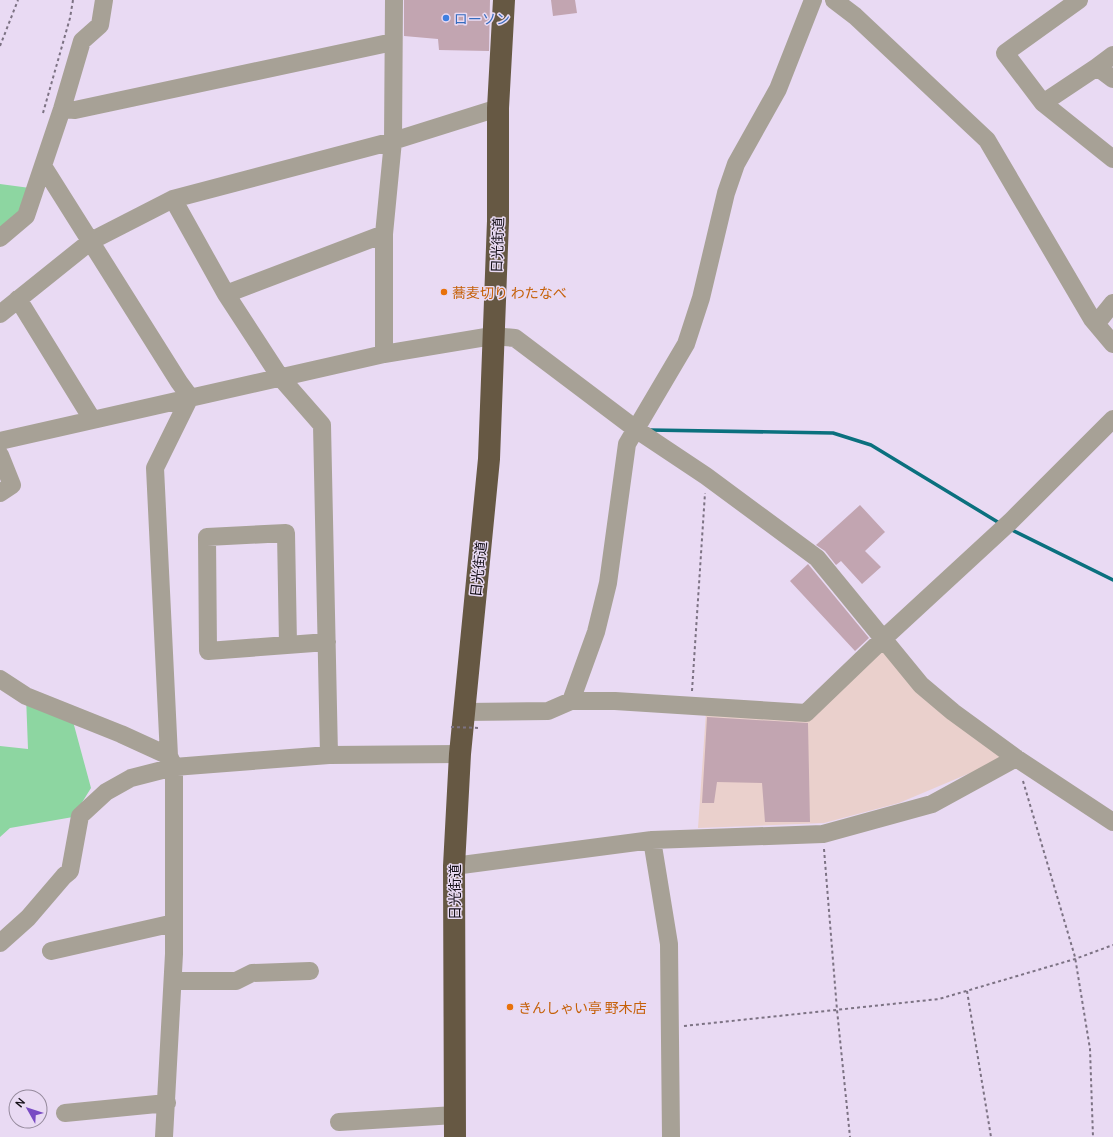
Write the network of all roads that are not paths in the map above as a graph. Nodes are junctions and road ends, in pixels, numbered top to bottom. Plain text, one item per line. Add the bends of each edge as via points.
1 (394, 0) edge
2 (504, 0) edge
3 (813, 0) edge
4 (834, 0) edge
5 (1079, 0) edge
6 (107, 1) edge
7 (393, 42) junction
8 (1113, 55) edge
9 (1097, 67) junction
10 (1113, 79) edge
11 (1043, 103) junction
12 (498, 108) junction
13 (62, 109) junction
14 (393, 141) junction
15 (1113, 159) edge
16 (43, 166) junction
17 (174, 199) junction
18 (384, 234) junction
19 (0, 238) edge
20 (91, 241) junction
21 (226, 294) junction
22 (18, 299) junction
23 (1113, 302) edge
24 (0, 314) edge
25 (1096, 324) junction
26 (492, 336) junction
27 (1113, 344) edge
28 (384, 354) junction
29 (280, 377) junction
30 (190, 397) junction
31 (92, 419) junction
32 (1113, 419) edge
33 (637, 430) junction
34 (0, 441) edge
35 (0, 455) edge
36 (0, 492) edge
37 (883, 639) junction
38 (327, 642) junction
39 (288, 645) junction
40 (0, 679) edge
41 (571, 701) junction
42 (458, 720) junction
43 (460, 754) junction
44 (329, 755) junction
45 (1016, 758) junction
46 (171, 761) junction
47 (1113, 822) edge
48 (652, 840) junction
49 (454, 866) junction
50 (174, 923) junction
51 (0, 943) edge
52 (51, 951) dead end
53 (310, 971) dead end
54 (173, 981) junction
55 (167, 1103) junction
56 (65, 1113) dead end
57 (455, 1115) junction
58 (339, 1122) dead end
59 (164, 1137) edge
60 (455, 1137) edge
61 (671, 1137) edge

1 - 7 street
2 - 12 highway, 日光街道
3 - 33 street via 778,89 736,164 726,193 701,298 686,344
4 - 25 street via 855,16 987,140
5 - 11 street via 1005,53
6 - 13 street via 100,25 82,41
7 - 13 street via 75,110
7 - 14 street
8 - 9 street
9 - 10 street
9 - 11 street
11 - 15 street
12 - 14 street
12 - 26 highway, 日光街道 via 498,221
13 - 16 street
14 - 17 street
14 - 18 street
16 - 19 street via 26,216
16 - 20 street
17 - 20 street
17 - 21 street
18 - 21 street
18 - 28 street
20 - 22 street
20 - 30 street
21 - 29 street
22 - 24 street
22 - 31 street
23 - 25 street
25 - 27 street
26 - 28 street
26 - 33 street via 515,338
26 - 42 highway, 日光街道 via 489,459
28 - 29 street
29 - 30 street
29 - 38 street via 322,425
30 - 31 street
30 - 46 street via 155,468
31 - 34 street
32 - 37 street via 1012,520
33 - 37 street via 706,476 817,558
33 - 41 street via 627,444 608,583 596,632
35 - 36 street via 12,485
37 - 41 street via 806,714 616,701
37 - 45 street via 921,685
38 - 39 street
38 - 44 street
39 - 39 street via 208,651 207,537 286,533
40 - 46 street via 26,696 121,734
41 - 42 street via 548,711
42 - 43 highway, 日光街道
43 - 44 street
43 - 49 highway, 日光街道
44 - 46 street
45 - 47 street
45 - 48 street via 932,804 823,834
46 - 50 street
46 - 51 street via 106,792 80,816 70,871 28,918
48 - 49 street
48 - 61 street via 669,944
49 - 57 highway, 日光街道
50 - 52 street
50 - 54 street
53 - 54 street via 252,973 236,981
54 - 55 street
55 - 56 street
55 - 59 street
57 - 58 street
57 - 60 highway, 日光街道

